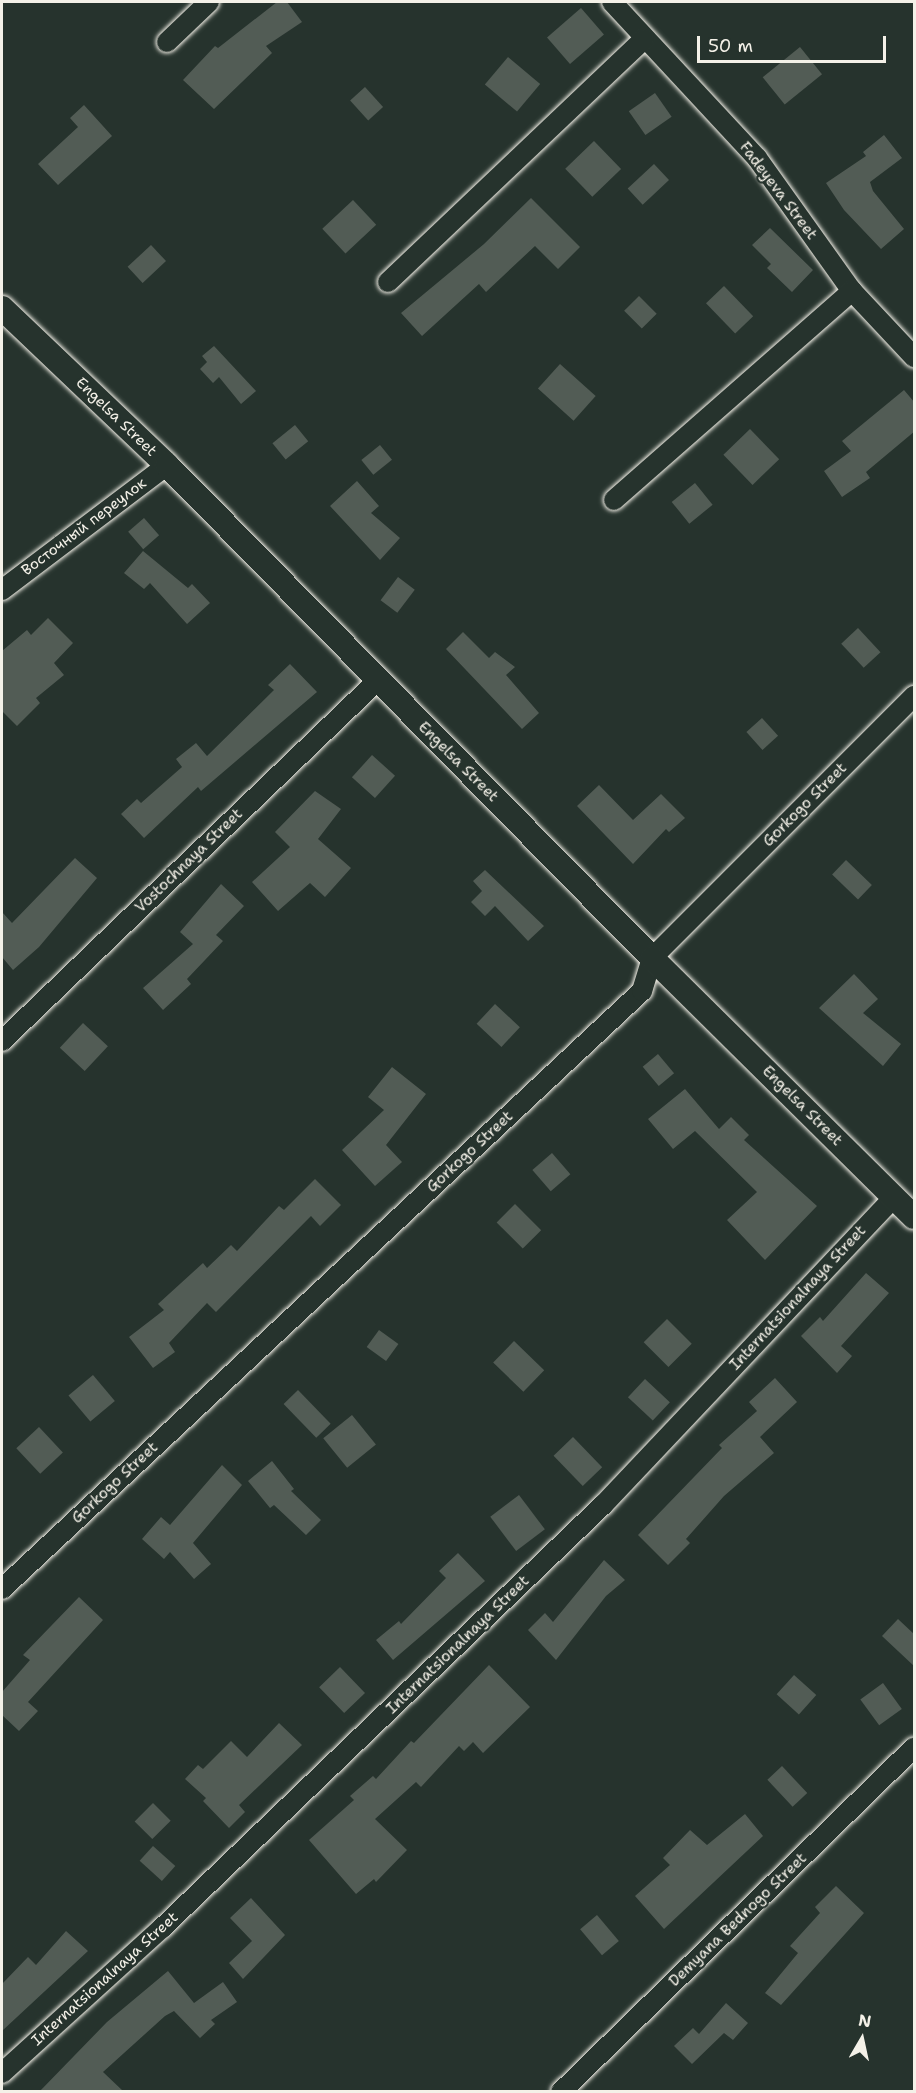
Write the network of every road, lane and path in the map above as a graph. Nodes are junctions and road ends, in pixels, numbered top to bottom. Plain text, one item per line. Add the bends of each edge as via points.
1 (209, 2) edge
2 (612, 2) edge
3 (644, 39) junction
4 (167, 42) dead end
5 (388, 282) dead end
6 (852, 291) junction
7 (2, 308) edge
8 (915, 357) edge
9 (167, 465) junction
10 (614, 500) dead end
11 (2, 590) edge
12 (378, 681) junction
13 (915, 696) edge
14 (652, 958) junction
15 (2, 1041) edge
16 (894, 1197) junction
17 (915, 1217) edge
18 (2, 1589) edge
19 (915, 1748) edge
20 (2, 2073) edge
21 (561, 2091) edge

1 - 4 street
2 - 3 street, Fadeyeva Street
3 - 5 street
3 - 6 street, Fadeyeva Street via 757,158
6 - 8 street, Fadeyeva Street
6 - 10 street
7 - 9 street, Engelsa Street
9 - 11 street, Восточный переулок
9 - 12 street, Engelsa Street
12 - 14 street, Engelsa Street
12 - 15 street, Vostochnaya Street
13 - 14 street, Gorkogo Street
14 - 16 street, Engelsa Street
14 - 18 street, Gorkogo Street via 642,991
16 - 17 street, Engelsa Street
16 - 20 street, Internatsionalnaya Street via 603,1505 162,1928
19 - 21 street, Demyana Bednogo Street

